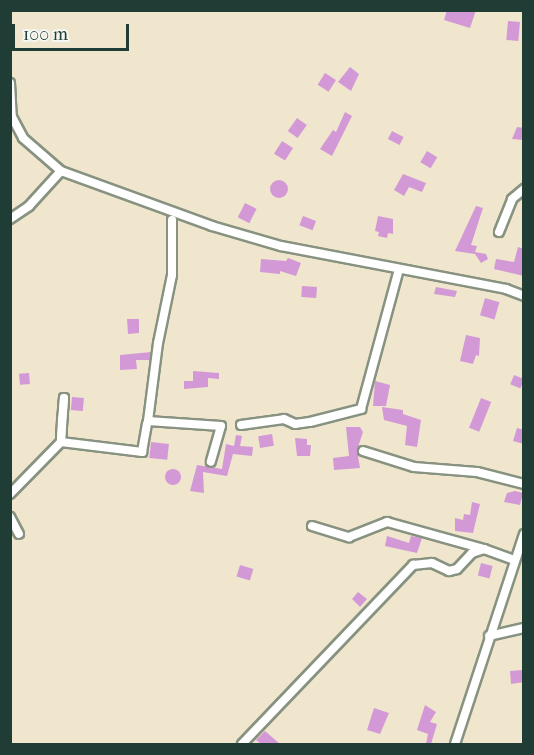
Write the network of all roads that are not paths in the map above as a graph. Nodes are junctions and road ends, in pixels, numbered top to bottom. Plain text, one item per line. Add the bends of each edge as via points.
1 (10, 83) edge
2 (61, 171) junction
3 (524, 189) edge
4 (10, 219) edge
5 (172, 220) dead end
6 (499, 231) dead end
7 (399, 269) junction
8 (521, 294) edge
9 (147, 423) dead end
10 (241, 425) dead end
11 (363, 451) dead end
12 (211, 462) dead end
13 (524, 484) edge
14 (10, 494) edge
15 (10, 517) edge
16 (312, 526) dead end
17 (19, 534) dead end
18 (524, 534) edge
19 (484, 549) junction
20 (514, 560) junction
21 (524, 628) edge
22 (489, 636) junction
23 (242, 744) edge
24 (455, 744) edge

1 - 2 street via 12,117 23,138
2 - 4 street via 29,206
2 - 7 street via 238,234
3 - 6 street via 512,199
5 - 12 street via 172,276 148,421 221,426
7 - 8 street
7 - 10 street via 361,409 310,422 295,424 284,418
9 - 14 street via 142,452 61,442
11 - 13 street via 414,467 477,472
15 - 17 street
16 - 19 street via 349,537 387,522
18 - 20 street
19 - 20 street
19 - 23 street via 472,553 450,571 432,563 413,565
20 - 22 street
21 - 22 street
22 - 24 street

